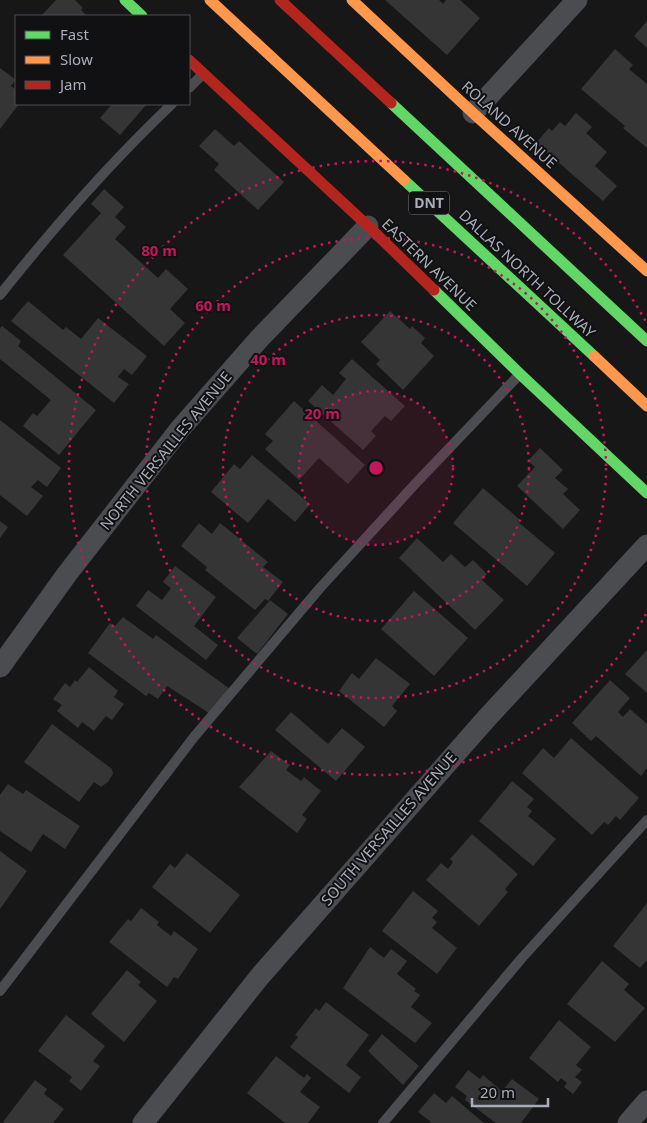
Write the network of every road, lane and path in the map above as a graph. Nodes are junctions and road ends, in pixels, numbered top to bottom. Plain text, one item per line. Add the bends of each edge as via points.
1 (125, 0) edge
2 (210, 0) edge
3 (280, 0) edge
4 (352, 0) edge
5 (576, 0) edge
6 (141, 15) edge
7 (190, 61) edge
8 (204, 74) junction
9 (190, 87) edge
10 (171, 105) edge
11 (472, 113) junction
12 (368, 226) junction
13 (647, 270) edge
14 (0, 295) edge
15 (647, 341) edge
16 (520, 374) junction
17 (647, 406) edge
18 (647, 493) edge
19 (647, 545) edge
20 (0, 667) edge
21 (647, 820) edge
22 (0, 991) edge
23 (647, 1101) edge
24 (143, 1123) edge
25 (383, 1123) edge
26 (628, 1123) edge

1 - 6 main road
2 - 17 main road, DALLAS NORTH TOLLWAY / DNT
3 - 15 main road
4 - 11 main road, ROLAND AVENUE
5 - 11 street
7 - 8 main road, EASTERN AVENUE
8 - 9 lane
8 - 12 main road, EASTERN AVENUE
10 - 14 lane via 127,147
11 - 13 main road, ROLAND AVENUE
12 - 16 main road, EASTERN AVENUE
12 - 20 street, NORTH VERSAILLES AVENUE via 259,339 180,429 67,574
16 - 18 main road, EASTERN AVENUE
16 - 22 lane via 320,588 194,737
19 - 24 street, SOUTH VERSAILLES AVENUE via 486,719 261,975
21 - 25 lane via 521,958
23 - 26 street

